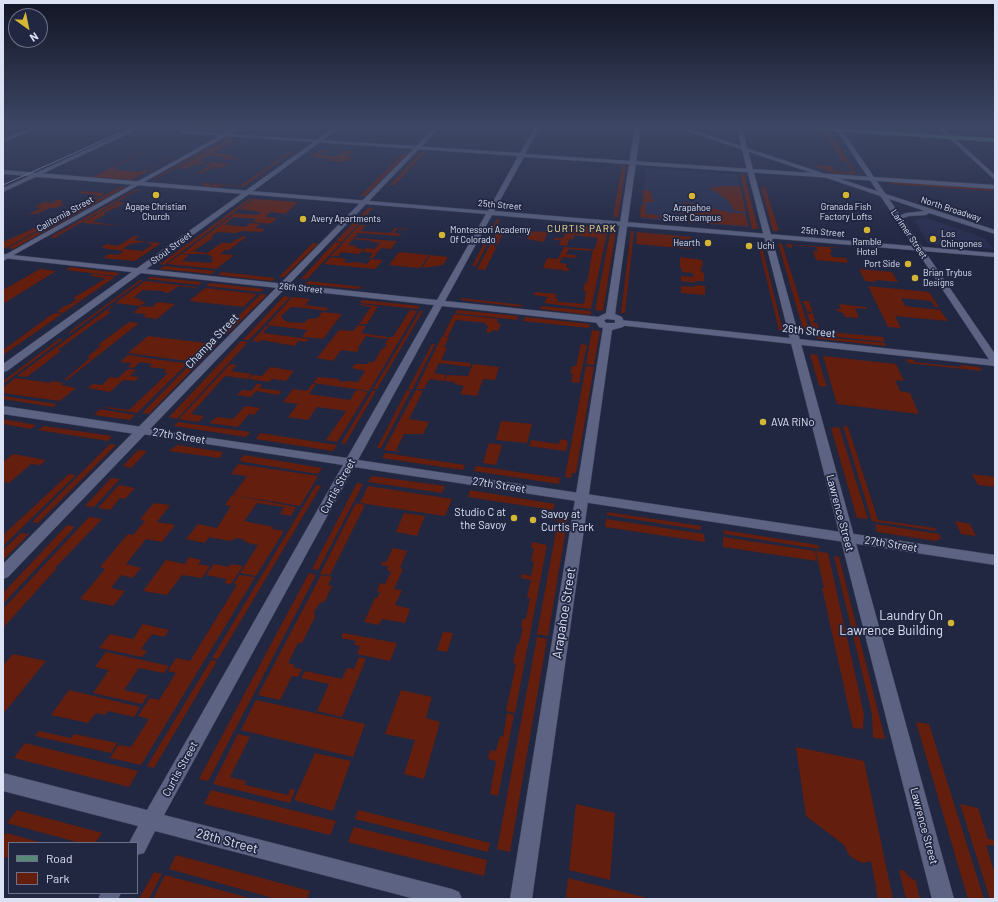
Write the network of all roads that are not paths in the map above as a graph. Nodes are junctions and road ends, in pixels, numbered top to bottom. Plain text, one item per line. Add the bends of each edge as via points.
1 (51, 168) edge
2 (167, 168) edge
3 (282, 168) edge
4 (398, 168) edge
5 (514, 168) edge
6 (632, 168) edge
7 (722, 168) edge
8 (800, 168) edge
9 (865, 168) edge
10 (984, 168) edge
11 (750, 170) junction
12 (3, 172) edge
13 (36, 175) junction
14 (820, 175) junction
15 (872, 178) junction
16 (995, 178) edge
17 (138, 184) junction
18 (995, 187) edge
19 (3, 190) edge
20 (248, 193) junction
21 (884, 196) junction
22 (364, 202) junction
23 (490, 213) junction
24 (937, 214) junction
25 (898, 218) junction
26 (622, 224) junction
27 (995, 232) edge
28 (767, 236) junction
29 (919, 249) junction
30 (995, 255) edge
31 (4, 257) edge
32 (139, 271) junction
33 (282, 286) junction
34 (440, 303) junction
35 (609, 322) junction
36 (795, 341) junction
37 (995, 362) edge
38 (3, 369) edge
39 (3, 410) edge
40 (142, 431) junction
41 (351, 462) junction
42 (581, 498) junction
43 (847, 538) junction
44 (995, 560) edge
45 (3, 573) edge
46 (3, 782) edge
47 (151, 821) junction
48 (138, 844) edge
49 (452, 899) edge
50 (521, 899) edge
51 (943, 899) edge

1 - 13 street
2 - 17 street, California Street
3 - 20 street, Stout Street
4 - 22 street, Champa Street
5 - 23 street, Curtis Street
6 - 26 street, Arapahoe Street
7 - 11 street
8 - 14 street, North Broadway
9 - 15 street, Larimer Street
10 - 16 street
11 - 14 street
11 - 28 street, Lawrence Street
12 - 13 street, 25th Street
13 - 17 street, 25th Street
13 - 19 street
14 - 15 street
14 - 21 street, North Broadway
15 - 18 street
15 - 21 street, Larimer Street
17 - 20 street, 25th Street
17 - 31 street, California Street
20 - 22 street, 25th Street
20 - 32 street, Stout Street
21 - 24 street, North Broadway
21 - 25 street, Larimer Street
22 - 23 street, 25th Street
22 - 33 street, Champa Street
23 - 26 street, 25th Street
23 - 34 street, Curtis Street
24 - 25 street via 912,213
24 - 27 street, North Broadway
25 - 29 street, Larimer Street
26 - 28 street, 25th Street
26 - 35 street, Arapahoe Street
28 - 29 street, 25th Street
28 - 36 street, Lawrence Street
29 - 30 street, 25th Street
29 - 37 street, Larimer Street
31 - 32 street, 26th Street
32 - 33 street, 26th Street
32 - 38 street, Stout Street
33 - 34 street, 26th Street
33 - 40 street, Champa Street
34 - 35 street, 26th Street
34 - 41 street, Curtis Street
35 - 36 street, 26th Street
35 - 42 street, Arapahoe Street
36 - 37 street, 26th Street
36 - 43 street, Lawrence Street
39 - 40 street, 27th Street
40 - 41 street, 27th Street
40 - 45 street, Champa Street
41 - 42 street, 27th Street
41 - 47 street, Curtis Street
42 - 43 street, 27th Street
42 - 50 street, Arapahoe Street
43 - 44 street, 27th Street
43 - 51 street, Lawrence Street
46 - 47 street, 28th Street
47 - 48 street, Curtis Street
47 - 49 street, 28th Street

